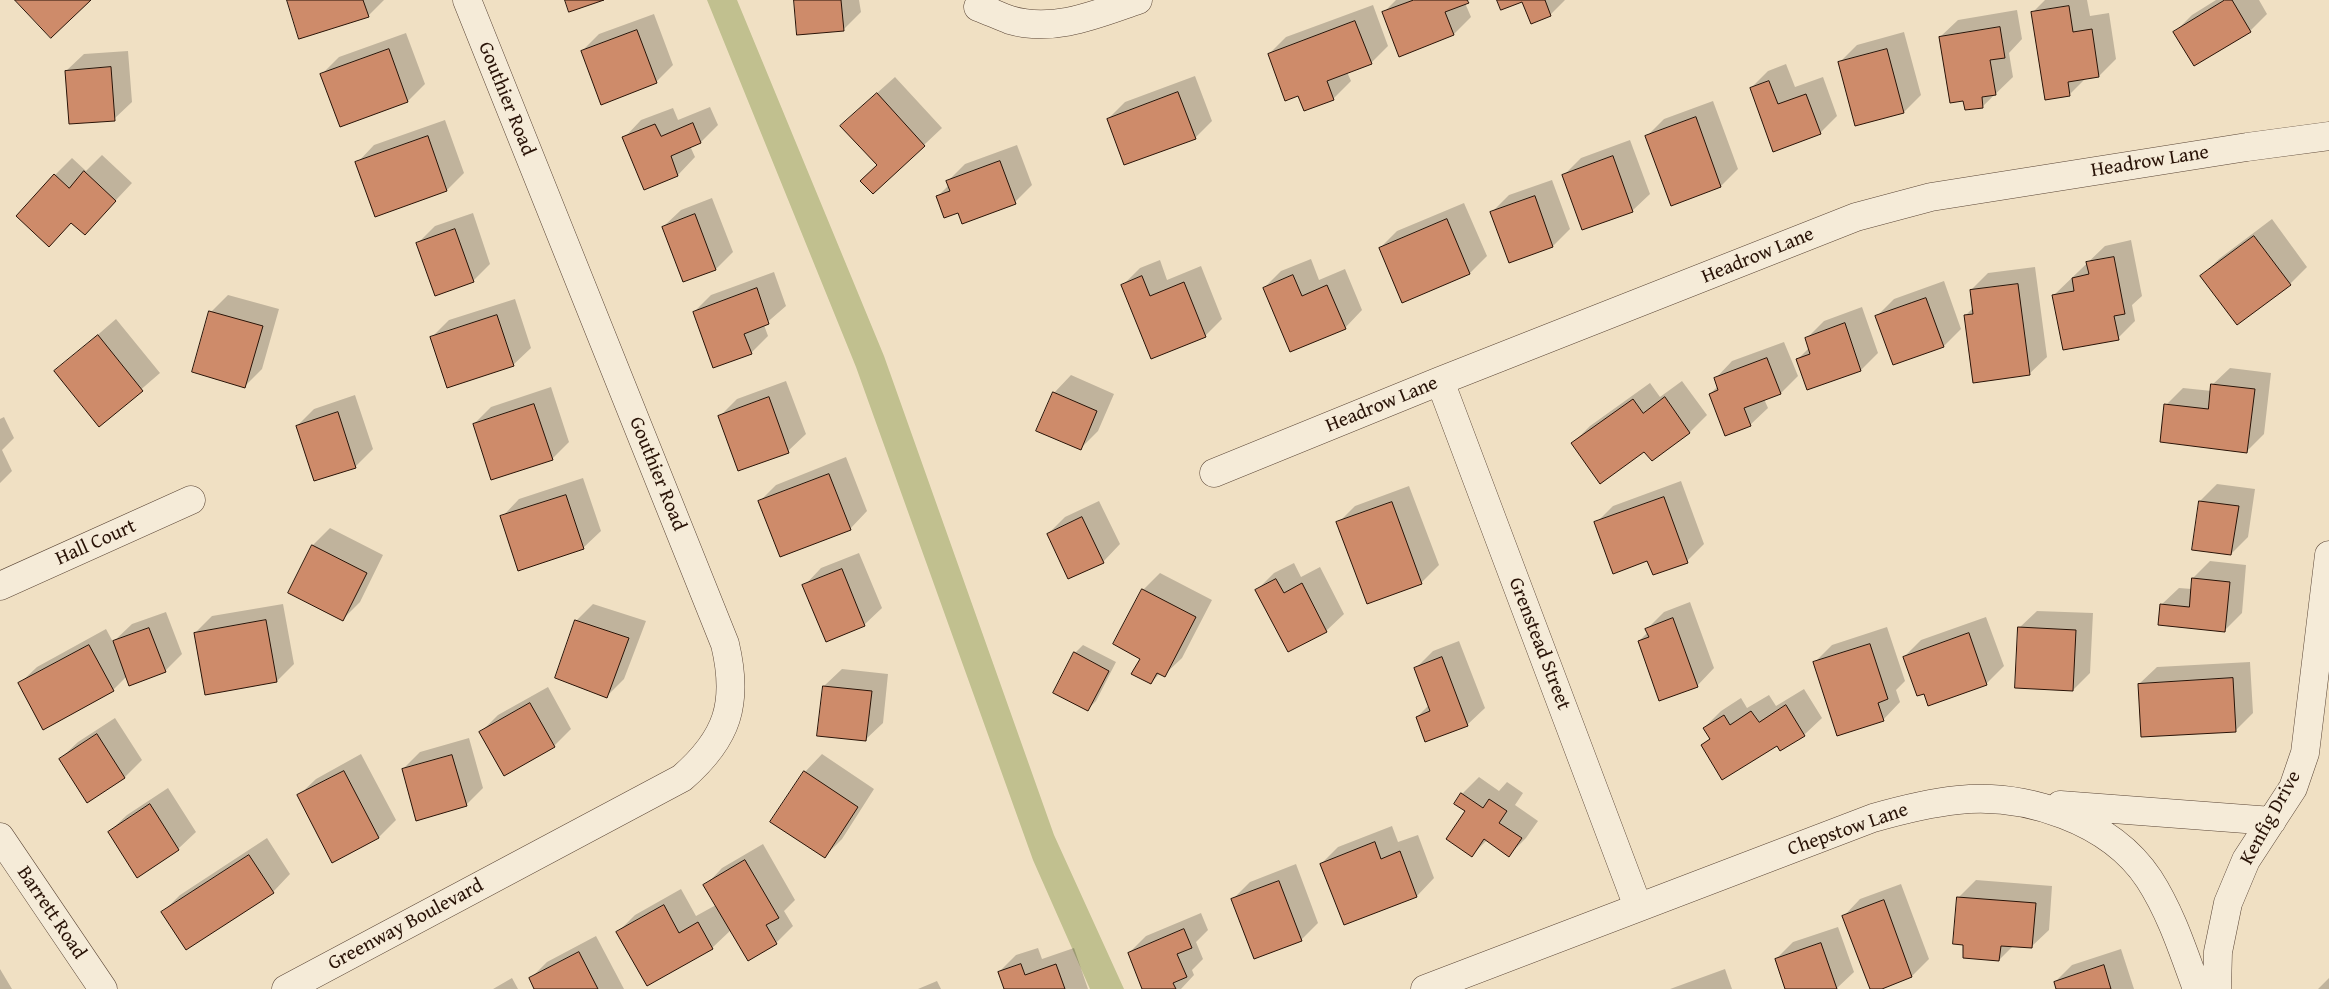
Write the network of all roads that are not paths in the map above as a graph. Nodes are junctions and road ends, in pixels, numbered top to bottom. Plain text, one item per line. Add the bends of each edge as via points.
1 (467, 0) edge
2 (1138, 0) edge
3 (978, 8) dead end
4 (2329, 136) edge
5 (1440, 381) junction
6 (1214, 473) dead end
7 (191, 500) dead end
8 (2329, 555) edge
9 (0, 586) edge
10 (2014, 801) junction
11 (2272, 821) junction
12 (0, 837) edge
13 (526, 862) joint
14 (1638, 907) junction
15 (102, 989) edge
16 (286, 989) edge
17 (1425, 989) edge
18 (2197, 989) edge
19 (2217, 989) edge

1 - 13 street, Gouthier Road via 722,636 731,671 730,704 720,734 704,758 682,778
2 - 3 street via 1079,20 1046,24 1012,20
4 - 5 street, Headrow Lane via 1931,197 1856,217
5 - 6 street, Headrow Lane
5 - 14 street, Grenstead Street
7 - 9 street, Hall Court
8 - 11 street, Kenfig Drive via 2305,753 2293,788
10 - 11 street
10 - 14 street, Chepstow Lane via 1960,800 1911,807 1873,818
10 - 18 street, Chepstow Lane via 2070,816 2122,849 2148,876 2168,910
11 - 19 street, Kenfig Drive via 2246,860 2228,904 2218,952
12 - 15 street, Barrett Road
13 - 16 street, Greenway Boulevard
14 - 17 street, Chepstow Lane

